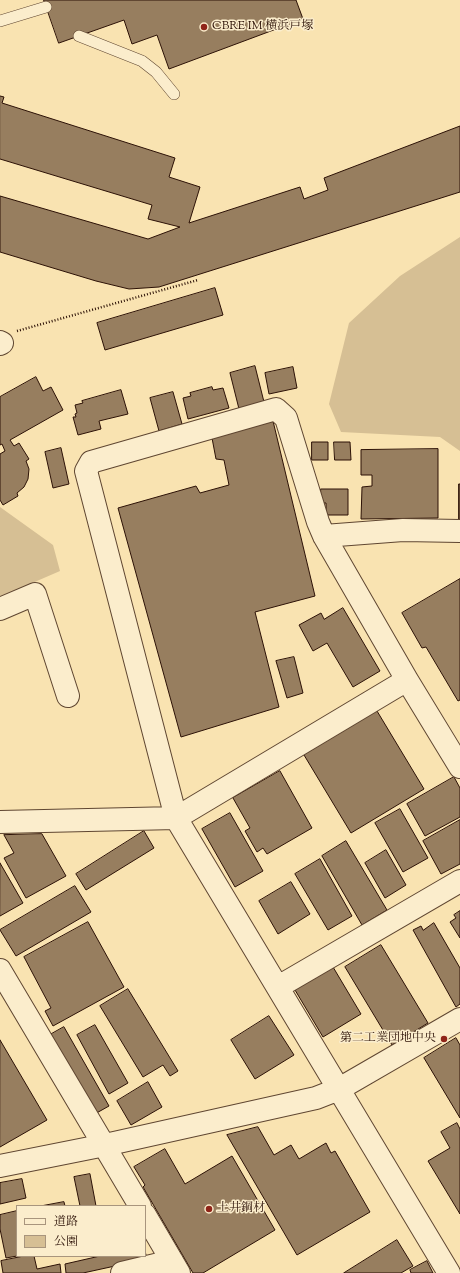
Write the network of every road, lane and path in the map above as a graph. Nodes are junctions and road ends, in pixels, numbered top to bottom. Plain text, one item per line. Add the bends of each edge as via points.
1 (46, 7) dead end
2 (0, 21) edge
3 (79, 36) dead end
4 (174, 94) dead end
5 (198, 280) dead end
6 (4, 340) edge
7 (460, 531) edge
8 (324, 536) junction
9 (0, 609) edge
10 (407, 680) junction
11 (68, 696) dead end
12 (460, 767) edge
13 (176, 818) junction
14 (0, 822) edge
15 (460, 881) edge
16 (0, 970) edge
17 (278, 987) junction
18 (460, 1019) edge
19 (339, 1089) junction
20 (105, 1145) junction
21 (0, 1166) edge
22 (139, 1205) edge
23 (146, 1217) edge
24 (175, 1267) edge
25 (122, 1273) edge
26 (449, 1273) edge

1 - 2 lane
3 - 4 lane via 142,61 156,72
5 - 6 path via 26,330
7 - 8 street via 403,530
8 - 10 street
8 - 13 street via 315,515 286,418 276,409 91,462 86,472
9 - 11 street via 35,594
10 - 12 street
10 - 13 street
13 - 14 street
13 - 17 street
15 - 17 street
16 - 20 street
17 - 19 street
18 - 19 street
19 - 20 street via 316,1098
19 - 26 street
20 - 21 street
20 - 22 street
23 - 24 street
24 - 25 street

